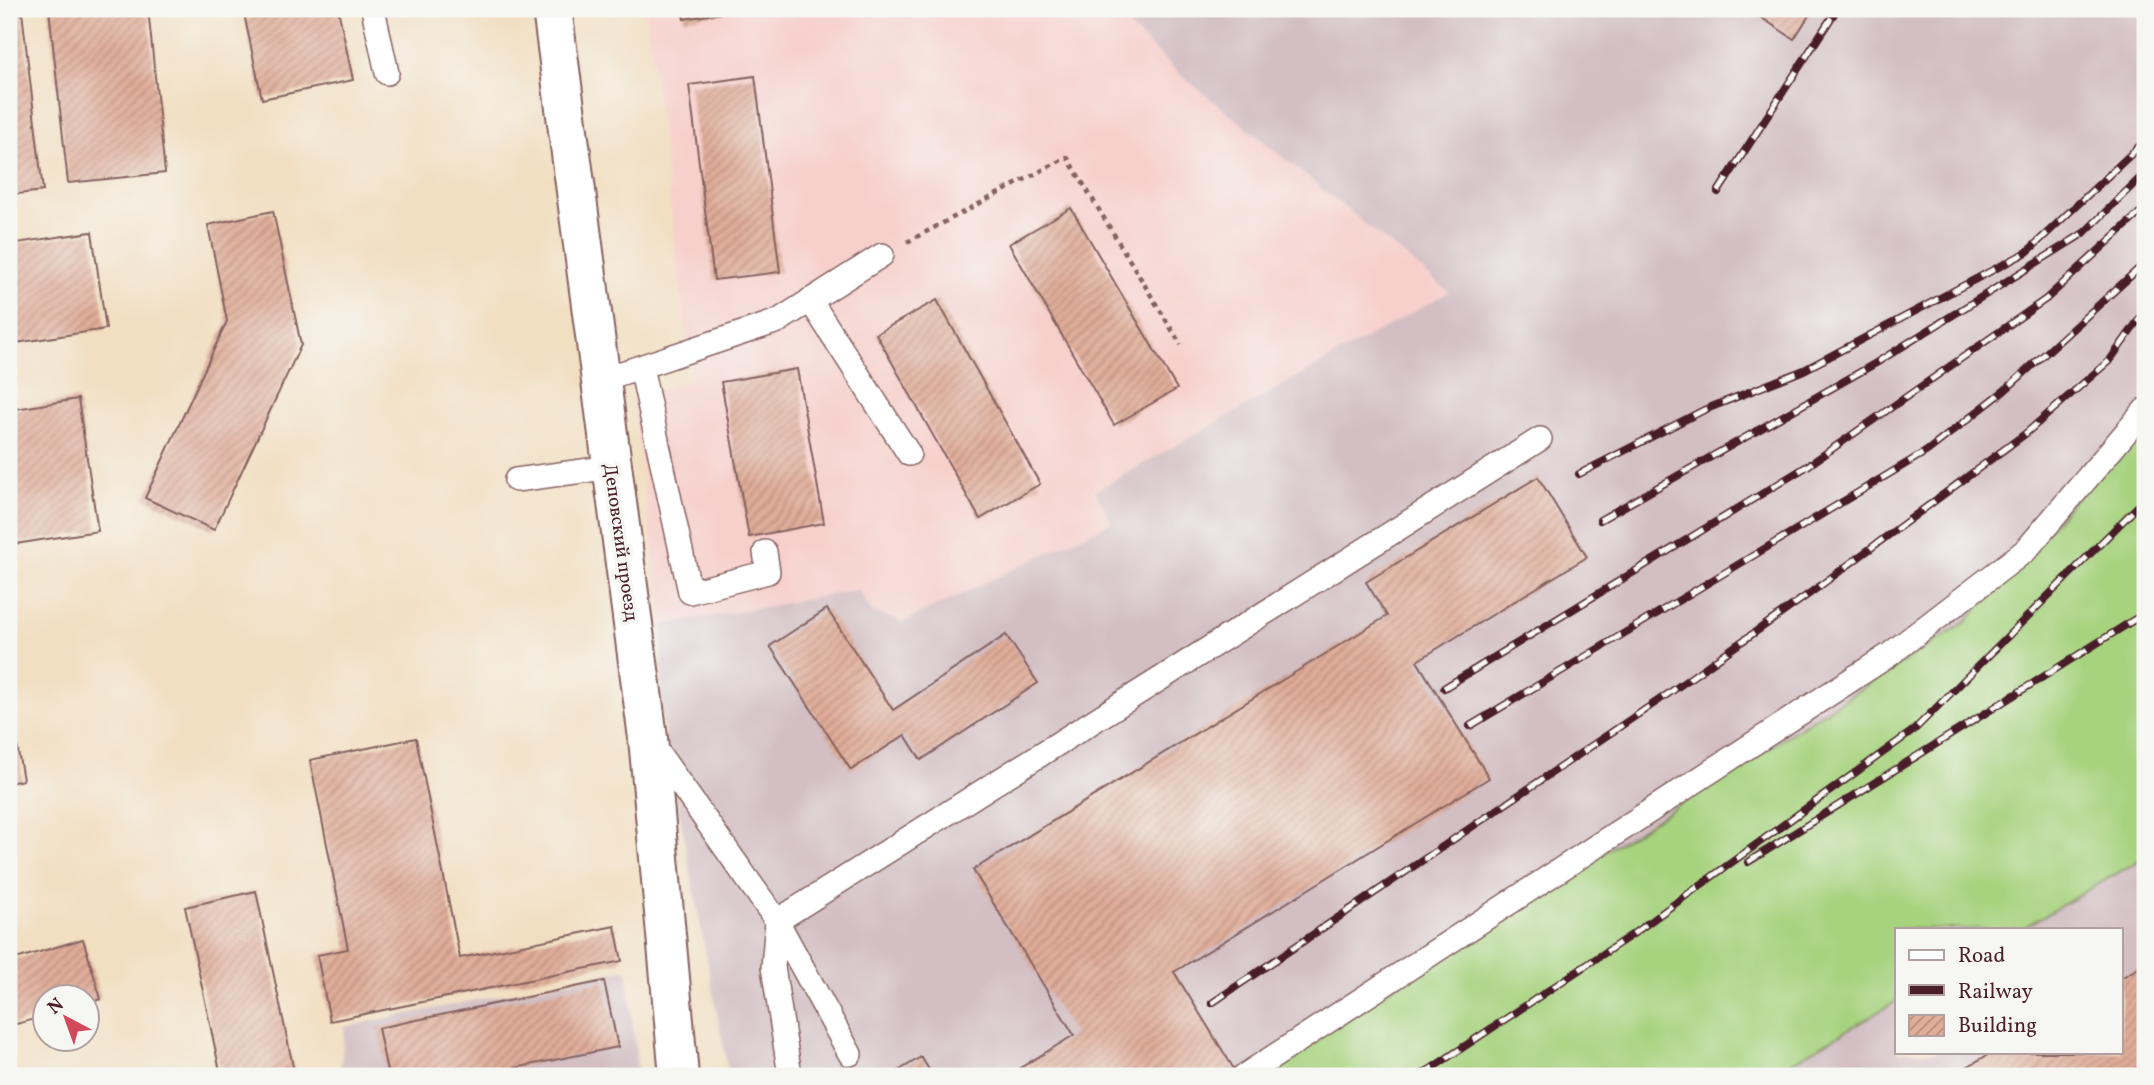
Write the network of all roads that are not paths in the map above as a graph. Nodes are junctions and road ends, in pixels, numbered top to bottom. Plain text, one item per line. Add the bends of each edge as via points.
1 (373, 9) edge
2 (552, 9) edge
3 (387, 73) dead end
4 (882, 255) road end
5 (810, 300) junction
6 (640, 367) junction
7 (601, 380) junction
8 (2145, 410) edge
9 (1540, 439) dead end
10 (909, 454) dead end
11 (612, 467) junction
12 (516, 480) dead end
13 (765, 552) dead end
14 (648, 738) junction
15 (777, 921) junction
16 (850, 1054) dead end
17 (679, 1076) edge
18 (793, 1076) edge
19 (1244, 1076) edge

1 - 3 lane
2 - 7 street, Деповский проезд
4 - 5 lane
5 - 6 lane via 778,321
5 - 10 lane
6 - 7 lane
6 - 13 lane via 690,592 768,572
7 - 11 street, Деповский проезд
8 - 19 lane via 2026,550 1889,655
9 - 15 lane
11 - 12 lane
11 - 14 street, Деповский проезд
14 - 15 lane
14 - 17 street, Деповский проезд
15 - 16 lane
15 - 18 lane via 773,967

